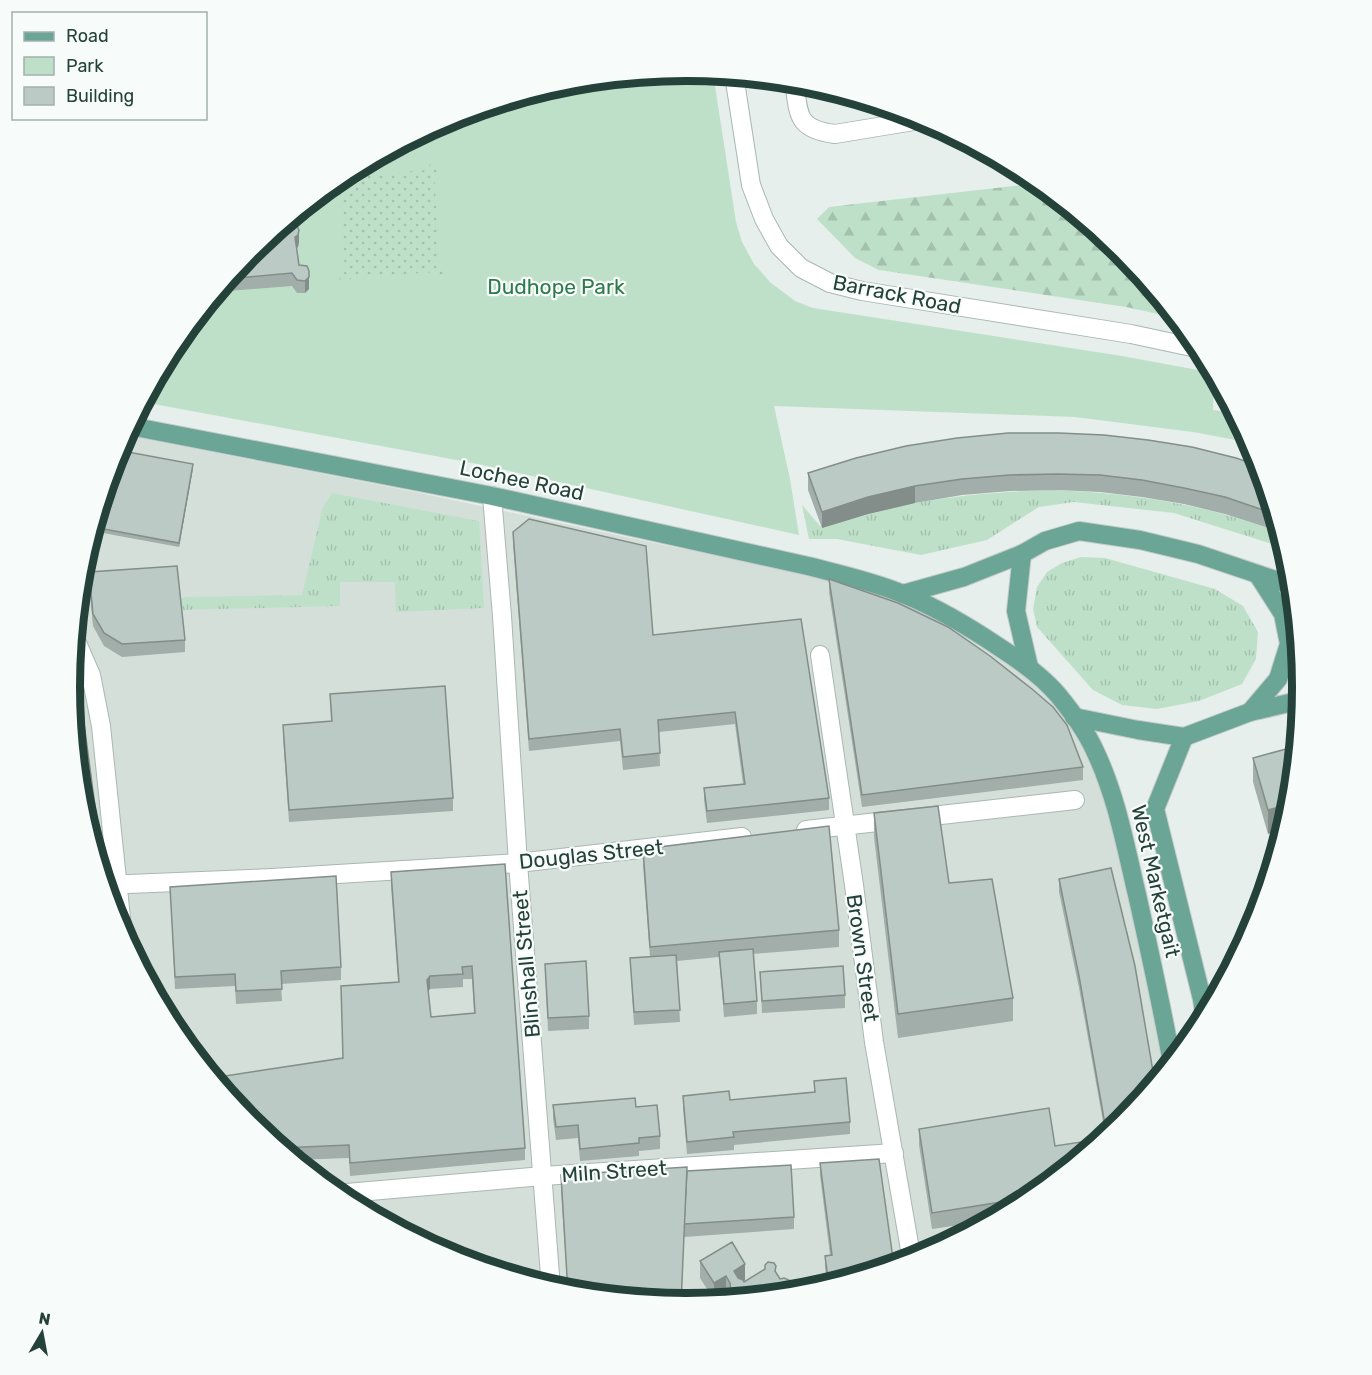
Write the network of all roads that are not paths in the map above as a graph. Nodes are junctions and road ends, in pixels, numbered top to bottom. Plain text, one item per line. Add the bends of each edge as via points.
1 (735, 83) edge
2 (795, 91) edge
3 (905, 122) edge
4 (1186, 346) edge
5 (138, 428) edge
6 (492, 496) junction
7 (1022, 554) junction
8 (1258, 575) junction
9 (1283, 583) edge
10 (903, 594) junction
11 (81, 652) edge
12 (820, 655) dead end
13 (1029, 667) junction
14 (1292, 702) edge
15 (1250, 712) junction
16 (1074, 717) junction
17 (1184, 737) junction
18 (1075, 800) dead end
19 (845, 825) junction
20 (786, 832) edge
21 (763, 834) edge
22 (518, 863) junction
23 (111, 877) edge
24 (113, 885) edge
25 (1203, 1004) edge
26 (1170, 1053) edge
27 (894, 1153) junction
28 (543, 1176) junction
29 (350, 1193) edge
30 (910, 1251) edge
31 (550, 1278) edge

1 - 4 street, Barrack Road via 751,185 779,246 801,268 830,283 862,291
2 - 3 street via 804,124 819,132 835,134
5 - 6 main road, Lochee Road
6 - 10 main road, Lochee Road via 807,566
6 - 22 street, Blinshall Street
7 - 8 main road via 1045,541 1079,531 1198,554
7 - 10 main road via 964,577
7 - 13 main road via 1016,611
8 - 9 main road
8 - 15 main road via 1283,614 1289,644 1278,679
10 - 13 main road, Lochee Road via 944,613
11 - 23 street via 91,675 101,726
12 - 19 street, Brown Street
13 - 16 main road, West Marketgait
14 - 15 main road
15 - 17 main road
16 - 17 main road
16 - 26 main road, West Marketgait via 1095,751 1112,795
17 - 25 main road, West Marketgait via 1155,809
18 - 19 street
19 - 20 street
19 - 27 street, Brown Street via 874,1042
21 - 22 street, Douglas Street
22 - 24 street, Douglas Street
22 - 28 street, Blinshall Street
27 - 28 street, Miln Street
27 - 30 street, Brown Street
28 - 29 street, Miln Street
28 - 31 street, Blinshall Street

